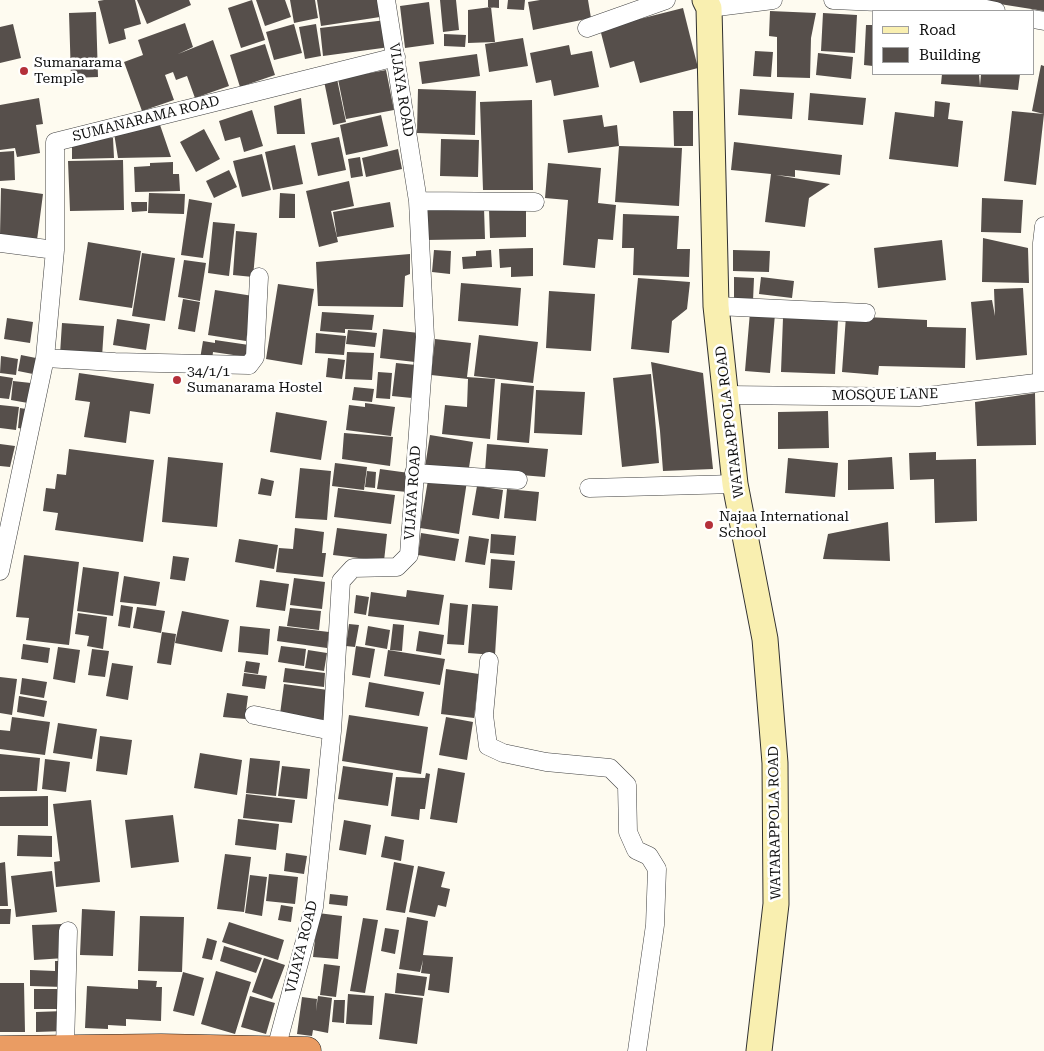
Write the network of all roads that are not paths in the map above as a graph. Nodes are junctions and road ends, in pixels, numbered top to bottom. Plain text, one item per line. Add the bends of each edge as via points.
1 (386, 0) edge
2 (666, 0) edge
3 (773, 0) edge
4 (834, 0) edge
5 (972, 3) edge
6 (707, 4) edge
7 (993, 10) edge
8 (587, 28) dead end
9 (396, 57) junction
10 (418, 201) junction
11 (535, 202) dead end
12 (1044, 226) edge
13 (0, 244) edge
14 (55, 250) junction
15 (259, 277) dead end
16 (716, 306) junction
17 (866, 313) dead end
18 (45, 358) junction
19 (1043, 382) edge
20 (726, 395) junction
21 (414, 472) junction
22 (518, 480) dead end
23 (736, 484) junction
24 (589, 488) dead end
25 (0, 571) edge
26 (489, 661) dead end
27 (254, 715) dead end
28 (332, 731) junction
29 (68, 931) dead end
30 (66, 1048) junction
31 (276, 1049) junction
32 (0, 1050) edge
33 (307, 1051) edge
34 (637, 1051) edge
35 (759, 1051) edge

1 - 9 street, VIJAYA ROAD
2 - 8 street
3 - 6 street
4 - 5 street
5 - 7 street
6 - 16 street, WATARAPPOLA ROAD
9 - 10 street, VIJAYA ROAD
9 - 14 street, SUMANARAMA ROAD via 55,142
10 - 11 street
10 - 21 street, VIJAYA ROAD via 425,337
12 - 19 street
13 - 14 street
14 - 18 street, SUMANARAMA ROAD
15 - 18 street via 254,358 249,364
16 - 17 street
16 - 20 street, WATARAPPOLA ROAD
18 - 25 street, SUMANARAMA ROAD
19 - 20 street, MOSQUE LANE via 918,397
20 - 23 street, WATARAPPOLA ROAD
21 - 22 street
21 - 28 street, VIJAYA ROAD via 409,555 397,568 352,568 341,581
23 - 24 street
23 - 35 street, WATARAPPOLA ROAD via 766,639 775,763 776,904
26 - 34 street via 484,715 488,746 503,753 546,762 610,768 627,785 628,832 636,850 649,856 657,868 655,925
27 - 28 street
28 - 31 street, VIJAYA ROAD via 314,907
29 - 30 street
30 - 31 highway
30 - 32 highway
31 - 33 highway

